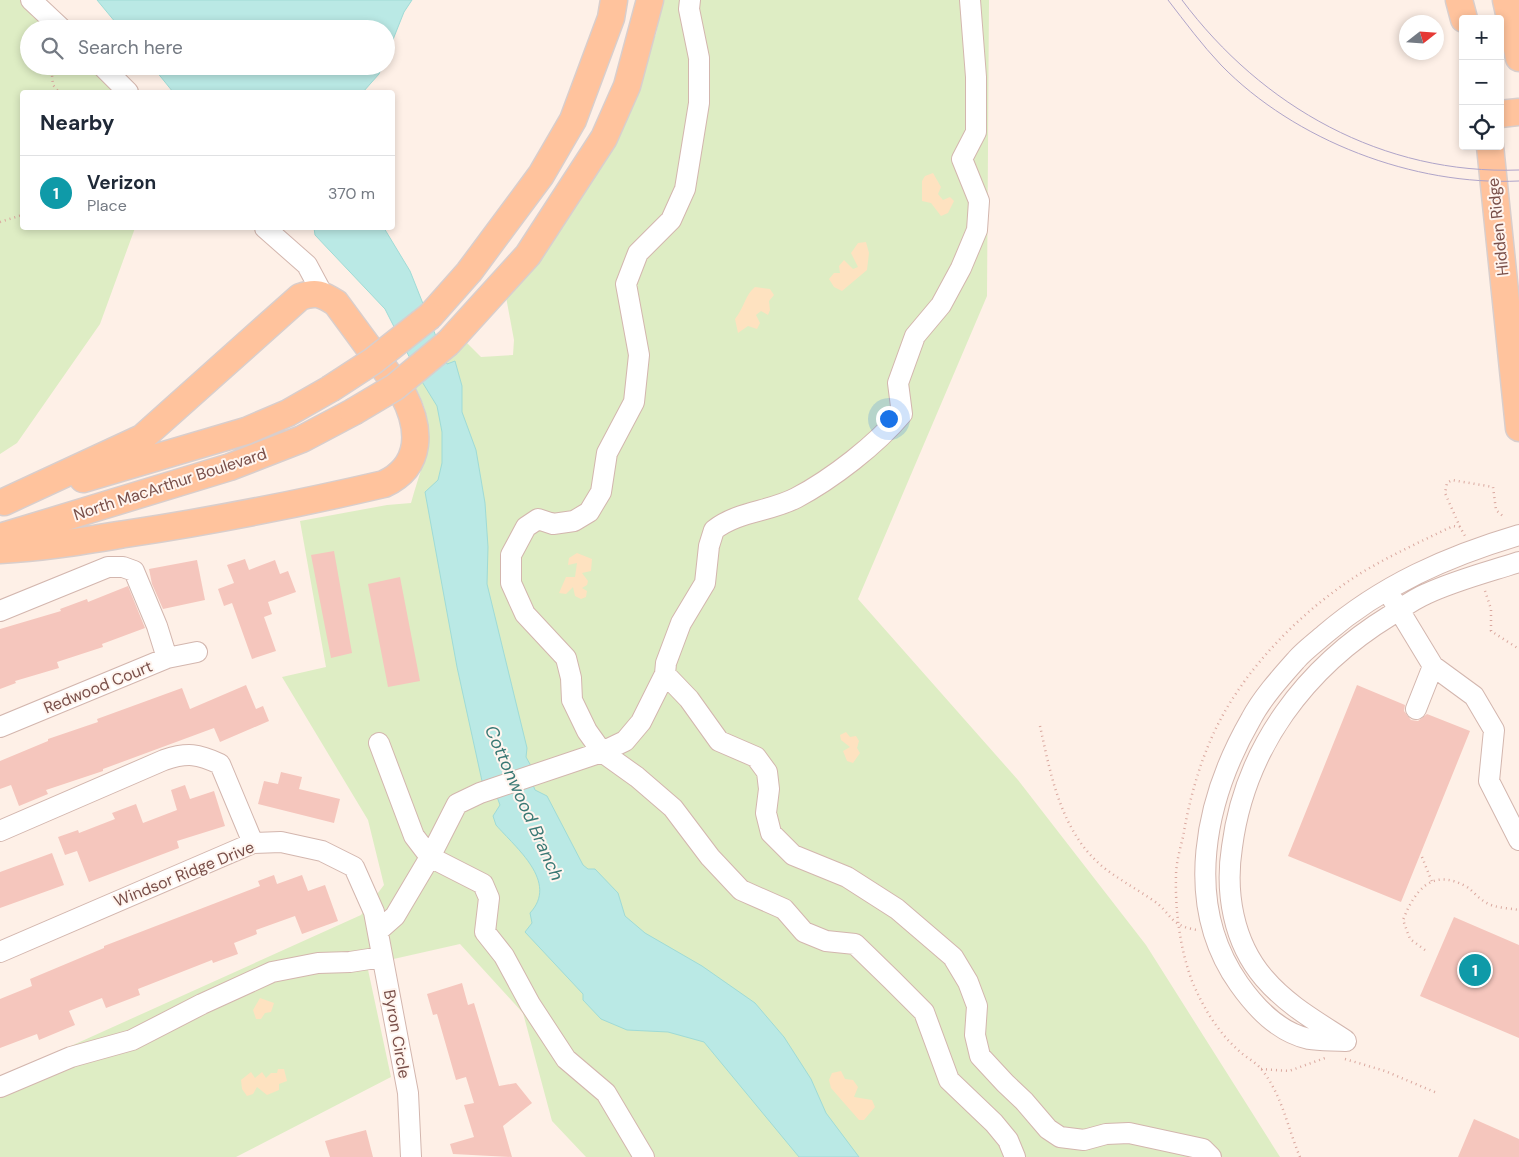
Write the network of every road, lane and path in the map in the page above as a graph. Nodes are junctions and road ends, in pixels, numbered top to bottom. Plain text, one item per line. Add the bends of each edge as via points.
1 (31, 0) edge
2 (614, 0) edge
3 (650, 0) edge
4 (690, 0) edge
5 (970, 0) edge
6 (1459, 0) edge
7 (1506, 0) edge
8 (1463, 15) edge
9 (52, 20) edge
10 (1519, 58) edge
11 (52, 75) edge
12 (111, 75) edge
13 (58, 90) edge
14 (126, 90) edge
15 (1519, 112) edge
16 (1504, 114) edge
17 (1490, 150) edge
18 (20, 216) edge
19 (0, 222) edge
20 (267, 230) edge
21 (322, 293) junction
22 (1519, 428) edge
23 (2, 503) edge
24 (1505, 518) dead end
25 (1460, 527) junction
26 (1519, 535) edge
27 (0, 537) edge
28 (1471, 549) junction
29 (0, 550) edge
30 (1519, 562) edge
31 (1479, 573) junction
32 (1386, 591) junction
33 (1400, 610) junction
34 (0, 611) edge
35 (1519, 648) edge
36 (196, 652) dead end
37 (167, 658) junction
38 (1433, 666) junction
39 (665, 674) junction
40 (1416, 709) dead end
41 (1040, 726) dead end
42 (0, 727) edge
43 (379, 742) dead end
44 (602, 752) junction
45 (0, 831) edge
46 (1519, 840) edge
47 (254, 843) junction
48 (430, 856) junction
49 (1422, 857) dead end
50 (1432, 882) junction
51 (1519, 910) edge
52 (376, 922) junction
53 (1180, 927) junction
54 (1213, 933) junction
55 (1425, 950) dead end
56 (0, 952) edge
57 (382, 957) junction
58 (1339, 1057) dead end
59 (1333, 1058) dead end
60 (1261, 1069) junction
61 (0, 1087) edge
62 (1437, 1094) dead end
63 (411, 1157) edge
64 (644, 1157) edge
65 (1015, 1157) edge
66 (1211, 1157) edge
67 (1300, 1157) edge

1 - 9 street
2 - 23 main road, North MacArthur Boulevard, bridge via 611,18 573,120 546,167 469,272 430,316 373,361 288,413 246,431
3 - 27 main road, North MacArthur Boulevard, bridge via 627,86 604,138 528,256 448,343 395,387 302,439 230,467
4 - 44 street via 699,58 699,103 685,189 671,220 638,252 626,284 639,355 634,402 608,453 601,492 589,512 574,521 554,524 538,519 526,527 511,555 511,582 525,614 566,658 572,700 586,730
5 - 39 street via 976,132 962,159 979,201 977,230 941,304 915,336 898,383 902,414 887,431 796,498 736,517 714,530 705,583 681,623
6 - 8 main road
7 - 10 main road
11 - 13 path
12 - 14 street
15 - 16 main road
17 - 22 main road, Hidden Ridge
18 - 19 path
20 - 21 street via 307,265
21 - 23 main road via 300,297 142,438
21 - 29 main road via 336,303 411,409 415,444 406,470 397,478 384,484 270,511 30,549
24 - 25 path via 1496,510 1493,487 1452,480 1445,493
25 - 28 path
25 - 53 path via 1453,526 1361,574 1285,635 1255,668 1224,713 1205,753 1186,820 1176,875
26 - 28 street
28 - 32 street via 1416,573
30 - 31 street
31 - 33 street via 1424,594
31 - 35 path via 1491,610 1492,631
32 - 33 street
32 - 54 street via 1354,610 1298,658 1251,718 1225,775 1205,845 1205,886
33 - 38 street
33 - 54 street via 1366,630 1336,654 1294,700 1268,739 1245,787 1235,823 1229,869 1232,908 1243,945 1263,977 1290,1005 1346,1041 1308,1039 1281,1027 1254,1006 1229,969
34 - 37 street via 108,567 123,567 134,572 158,626
36 - 37 street, Redwood Court
37 - 42 street, Redwood Court
38 - 40 street
38 - 46 street via 1474,696 1494,730 1489,781
39 - 44 street via 641,722 624,741
39 - 66 street via 689,699 719,741 756,757 767,772 766,813 771,833 793,854 847,877 897,909 952,957 968,982 977,1006 976,1035 980,1056 1048,1130 1060,1137 1084,1140 1106,1134 1129,1133 1203,1149
41 - 53 path via 1059,799 1078,840 1103,866 1154,901
43 - 48 street via 414,836
44 - 48 street via 480,793 457,804
44 - 65 street via 673,808 710,857 742,890 784,910 804,932 826,941 855,944 892,980 924,1012 949,1080 994,1123 1008,1140
45 - 47 street via 164,760 199,754 220,764
47 - 52 street, Windsor Ridge Drive via 281,842 322,851 354,867
47 - 56 street, Windsor Ridge Drive
48 - 52 street via 395,916
48 - 64 street via 483,884 489,898 485,932 504,956 566,1059 606,1093
49 - 50 path
50 - 51 path via 1450,879 1486,903
50 - 55 path via 1418,890 1403,920 1410,939
52 - 57 street, Byron Circle
53 - 54 path
53 - 60 path via 1192,979 1204,1006 1217,1028
57 - 61 street via 318,963 272,972 132,1040 71,1056
57 - 63 street, Byron Circle via 408,1093
58 - 62 path via 1385,1071
59 - 60 path via 1290,1071
60 - 67 path via 1282,1107

